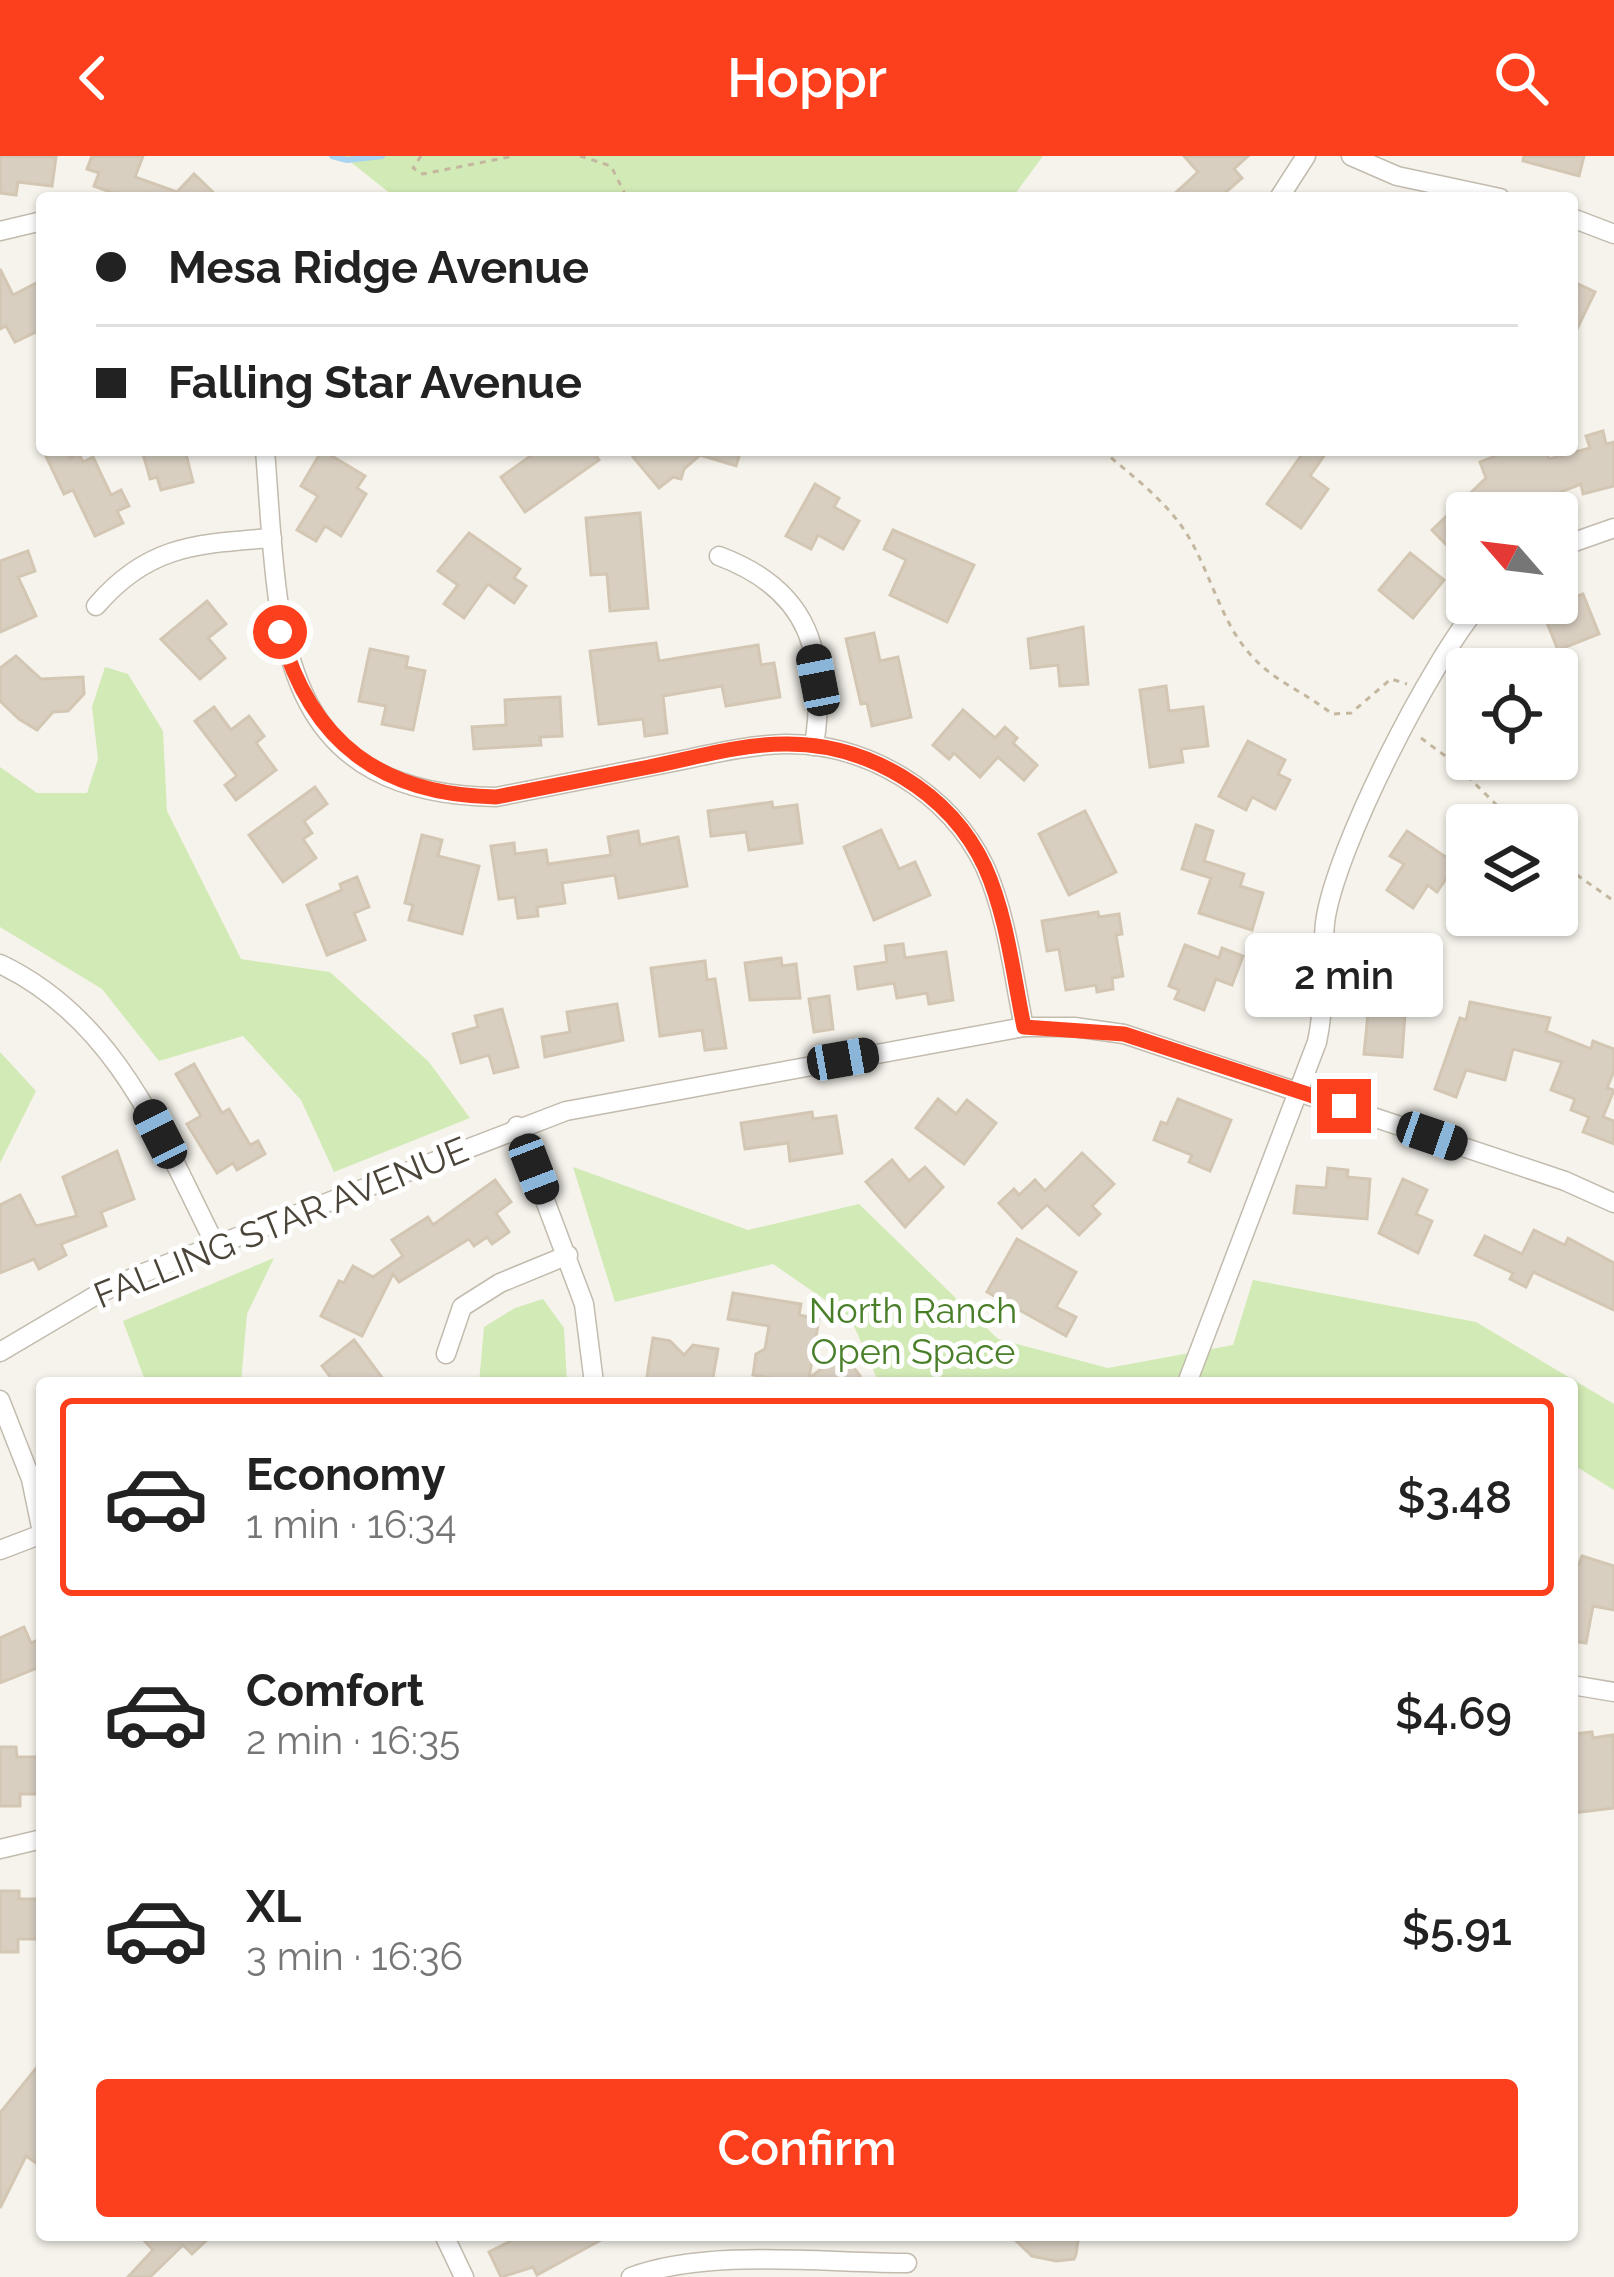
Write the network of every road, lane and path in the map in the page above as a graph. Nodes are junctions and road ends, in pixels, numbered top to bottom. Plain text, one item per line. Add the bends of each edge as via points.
1 (421, 156) edge
2 (514, 156) edge
3 (580, 156) edge
4 (1306, 156) edge
5 (1352, 156) edge
6 (624, 192) edge
7 (1283, 192) edge
8 (1472, 192) edge
9 (1578, 220) edge
10 (36, 222) edge
11 (0, 231) edge
12 (1614, 235) edge
13 (265, 456) edge
14 (1109, 456) edge
15 (1614, 528) edge
16 (272, 538) junction
17 (1578, 541) edge
18 (719, 556) dead end
19 (96, 606) dead end
20 (1465, 624) edge
21 (1410, 719) junction
22 (814, 746) junction
23 (1496, 804) edge
24 (1578, 876) edge
25 (1614, 901) edge
26 (0, 964) edge
27 (1024, 1027) junction
28 (1300, 1091) junction
29 (517, 1126) junction
30 (1614, 1203) edge
31 (215, 1244) junction
32 (568, 1255) junction
33 (0, 1352) edge
34 (446, 1354) dead end
35 (593, 1377) edge
36 (1189, 1377) edge
37 (0, 1400) edge
38 (36, 1500) edge
39 (36, 1535) edge
40 (0, 1550) edge
41 (1578, 1686) edge
42 (1614, 1692) edge
43 (36, 1840) edge
44 (0, 1849) edge
45 (448, 2241) edge
46 (908, 2263) dead end
47 (464, 2277) edge
48 (631, 2277) edge

1 - 2 path via 413,168 423,174
3 - 6 path via 610,166
4 - 7 street
5 - 8 street via 1397,176
9 - 12 street
10 - 11 street
13 - 16 street
14 - 21 path via 1188,535 1245,649 1268,674 1332,714 1351,713 1391,679 1403,680
15 - 17 street
16 - 19 street via 160,556 124,572
16 - 22 street via 280,632 303,695 349,751 408,785 496,797 757,746
18 - 22 street via 772,581 799,615 818,680
20 - 21 street
21 - 23 path via 1421,739
21 - 28 street via 1336,875 1325,924 1323,1017
22 - 27 street via 903,777 965,833 997,896
24 - 25 path
26 - 31 street via 56,999 119,1064
27 - 28 street, FALLING STAR AVENUE via 1124,1034
27 - 29 street, FALLING STAR AVENUE via 616,1099
28 - 30 street, FALLING STAR AVENUE
28 - 36 street
29 - 31 street, FALLING STAR AVENUE
29 - 32 street
31 - 33 street, FALLING STAR AVENUE via 98,1294
32 - 34 street via 462,1307
32 - 35 street
37 - 38 street
39 - 40 street
41 - 42 street
43 - 44 street
45 - 47 street
46 - 48 street via 711,2260

